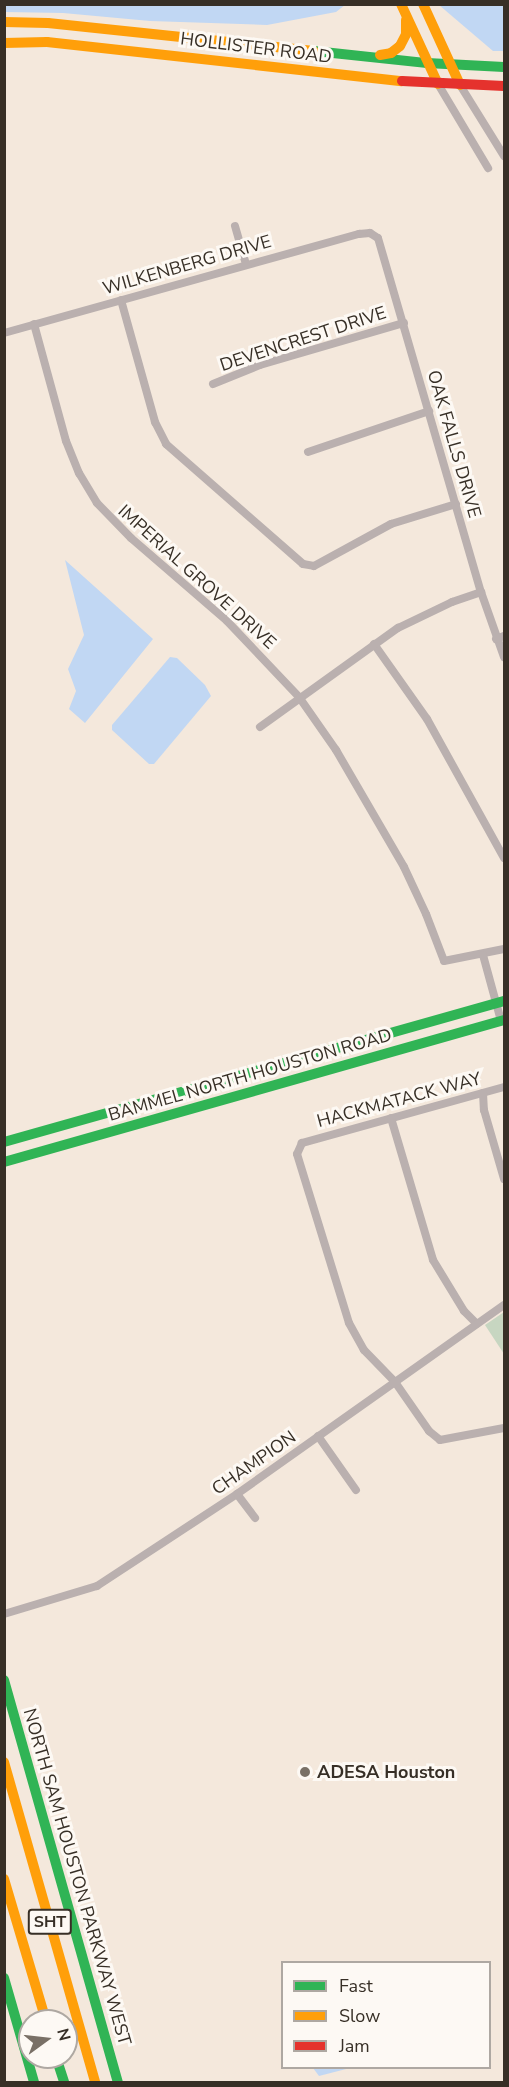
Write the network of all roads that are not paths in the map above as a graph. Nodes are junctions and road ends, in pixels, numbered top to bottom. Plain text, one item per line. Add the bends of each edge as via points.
1 (423, 4) edge
2 (403, 8) edge
3 (4, 22) edge
4 (48, 23) junction
5 (210, 41) junction
6 (47, 42) junction
7 (4, 43) edge
8 (370, 57) junction
9 (207, 58) junction
10 (427, 63) junction
11 (450, 65) junction
12 (504, 67) edge
13 (438, 84) junction
14 (460, 85) junction
15 (504, 86) edge
16 (504, 156) edge
17 (488, 168) dead end
18 (235, 226) dead end
19 (378, 238) joint
20 (246, 264) junction
21 (121, 300) junction
22 (404, 322) junction
23 (34, 324) junction
24 (4, 333) edge
25 (213, 384) dead end
26 (429, 411) junction
27 (308, 452) dead end
28 (456, 504) junction
29 (481, 592) junction
30 (500, 637) edge
31 (374, 644) junction
32 (504, 657) edge
33 (299, 697) junction
34 (260, 727) dead end
35 (504, 858) edge
36 (504, 949) edge
37 (483, 955) junction
38 (500, 1002) edge
39 (503, 1020) edge
40 (277, 1065) junction
41 (281, 1083) junction
42 (504, 1087) edge
43 (483, 1093) junction
44 (127, 1108) junction
45 (391, 1118) junction
46 (132, 1126) junction
47 (4, 1142) edge
48 (4, 1162) edge
49 (504, 1179) edge
50 (504, 1305) edge
51 (477, 1324) junction
52 (395, 1383) junction
53 (504, 1428) edge
54 (318, 1436) junction
55 (356, 1490) dead end
56 (237, 1494) junction
57 (255, 1518) dead end
58 (4, 1614) edge
59 (4, 1680) edge
60 (4, 1762) edge
61 (4, 1879) edge
62 (4, 1978) edge
63 (42, 2009) edge
64 (34, 2082) edge
65 (95, 2082) edge
66 (118, 2082) edge

1 - 11 main road
2 - 8 main road via 408,27 400,46 391,53
2 - 10 main road
3 - 4 main road, HOLLISTER ROAD
4 - 5 main road, HOLLISTER ROAD
4 - 6 main road
5 - 8 main road, HOLLISTER ROAD
5 - 9 main road
6 - 7 main road, HOLLISTER ROAD
6 - 9 main road, HOLLISTER ROAD
8 - 10 main road, HOLLISTER ROAD
9 - 13 main road, HOLLISTER ROAD
10 - 11 main road, HOLLISTER ROAD
10 - 13 main road
11 - 12 main road, HOLLISTER ROAD
11 - 14 main road
13 - 14 main road, HOLLISTER ROAD
13 - 17 street
14 - 15 main road, HOLLISTER ROAD
14 - 16 street
18 - 20 street
19 - 20 street, WILKENBERG DRIVE via 370,233 359,234
19 - 22 street, OAK FALLS DRIVE
20 - 21 street, WILKENBERG DRIVE
21 - 23 street, WILKENBERG DRIVE
21 - 28 street via 155,422 166,444 303,564 314,566 391,524
22 - 25 street, DEVENCREST DRIVE via 260,365
22 - 26 street, OAK FALLS DRIVE
23 - 24 street, WILKENBERG DRIVE
23 - 33 street, IMPERIAL GROVE DRIVE via 66,441 97,503 244,638
26 - 27 street
26 - 28 street, OAK FALLS DRIVE
28 - 29 street, OAK FALLS DRIVE
29 - 30 street, OAK FALLS DRIVE
29 - 31 street via 421,616
30 - 32 street, OAK FALLS DRIVE
31 - 33 street
31 - 35 street via 427,719
33 - 34 street
33 - 37 street, IMPERIAL GROVE DRIVE via 336,750 404,867 444,962
36 - 37 street
37 - 38 street
38 - 39 street
38 - 40 main road, BAMMEL NORTH HOUSTON ROAD
39 - 41 main road, BAMMEL NORTH HOUSTON ROAD
40 - 41 main road
40 - 44 main road, BAMMEL NORTH HOUSTON ROAD
41 - 46 main road, BAMMEL NORTH HOUSTON ROAD
42 - 43 street, HACKMATACK WAY
43 - 45 street, HACKMATACK WAY
43 - 49 street via 484,1110
44 - 46 main road
44 - 47 main road, BAMMEL NORTH HOUSTON ROAD
45 - 51 street via 433,1260 464,1311
45 - 52 street, HACKMATACK WAY via 302,1143 297,1154 349,1323 364,1350
46 - 48 main road, BAMMEL NORTH HOUSTON ROAD
50 - 51 street, CHAMPION
51 - 52 street, CHAMPION
52 - 53 street via 429,1431 440,1440
52 - 54 street, CHAMPION
54 - 55 street
54 - 56 street, CHAMPION
56 - 57 street
56 - 58 street, CHAMPION via 97,1586
59 - 66 main road, NORTH SAM HOUSTON PARKWAY WEST
60 - 65 main road, SHT
61 - 63 main road, SHT
62 - 64 main road

